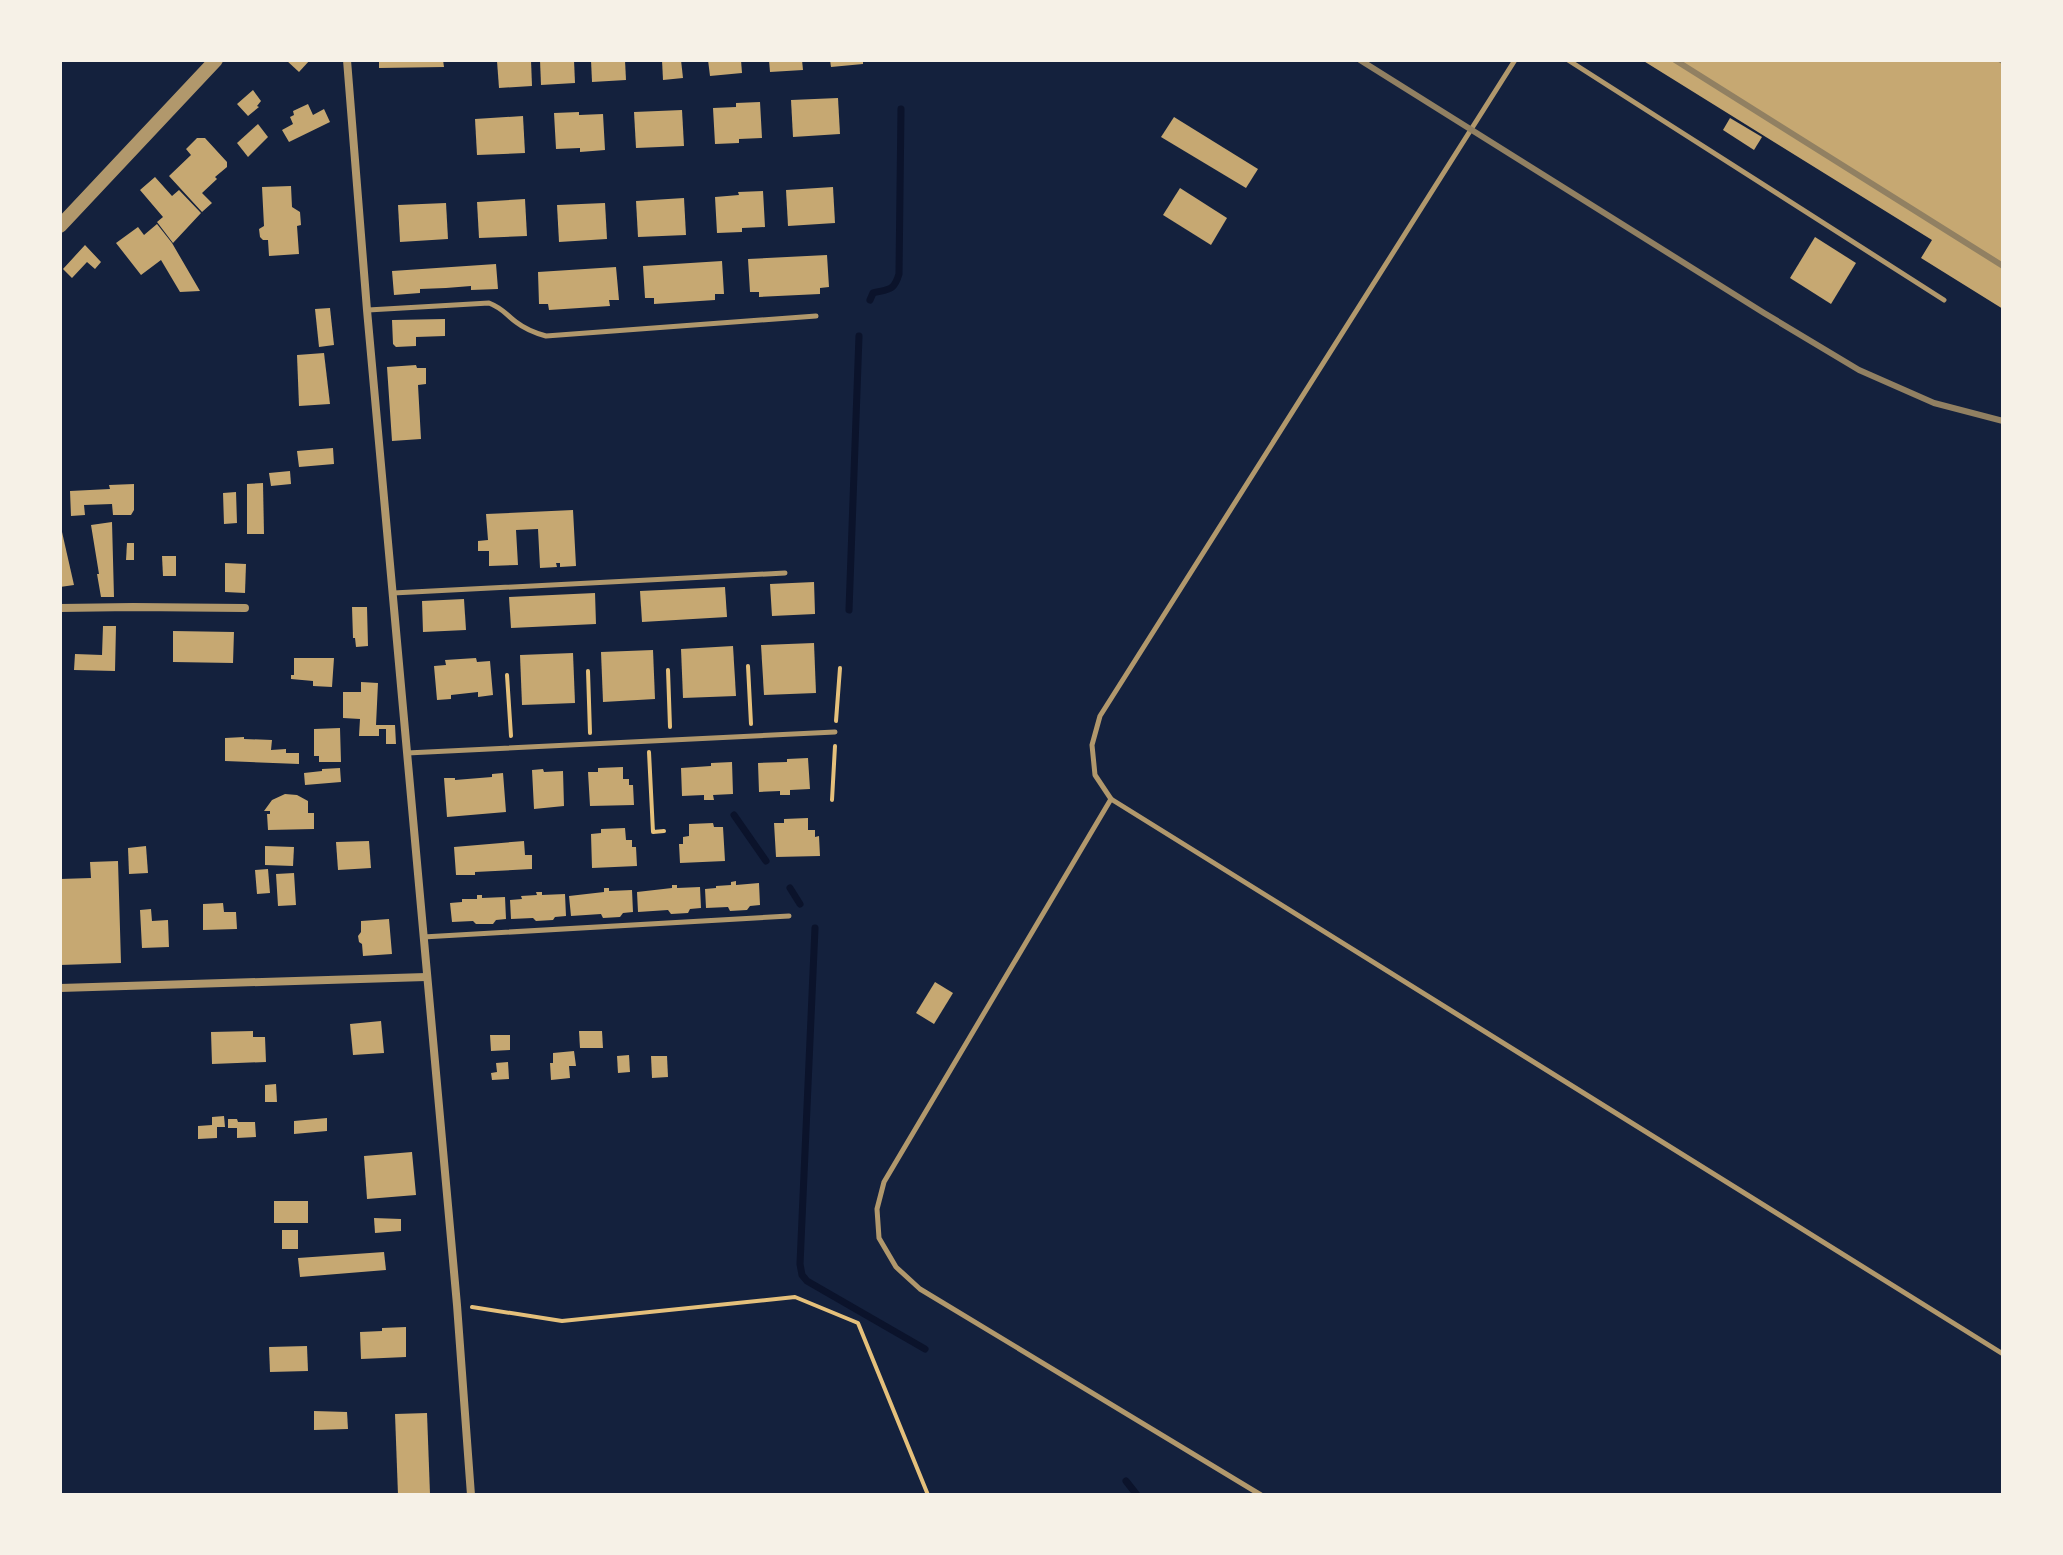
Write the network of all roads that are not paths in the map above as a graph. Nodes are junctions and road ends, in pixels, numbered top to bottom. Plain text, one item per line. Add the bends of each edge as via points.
1 (216, 60) edge
2 (347, 60) edge
3 (1515, 60) edge
4 (1568, 60) edge
5 (60, 226) edge
6 (1944, 300) dead end
7 (367, 310) junction
8 (816, 316) dead end
9 (785, 573) dead end
10 (392, 593) junction
11 (60, 608) edge
12 (245, 608) dead end
13 (835, 732) dead end
14 (406, 753) junction
15 (1111, 799) junction
16 (789, 916) dead end
17 (423, 937) junction
18 (426, 977) junction
19 (60, 988) edge
20 (2003, 1354) edge
21 (471, 1495) edge
22 (1261, 1495) edge

1 - 5 street
2 - 7 street
3 - 15 lane via 1100,716 1092,745 1095,775
4 - 6 lane
7 - 8 lane via 489,303 546,336
7 - 10 street
9 - 10 lane
10 - 14 street
11 - 12 street
13 - 14 lane
14 - 17 street
15 - 20 lane
15 - 22 lane via 884,1182 877,1209 879,1238 896,1267 920,1289
16 - 17 lane
17 - 18 street
18 - 19 street
18 - 21 street

